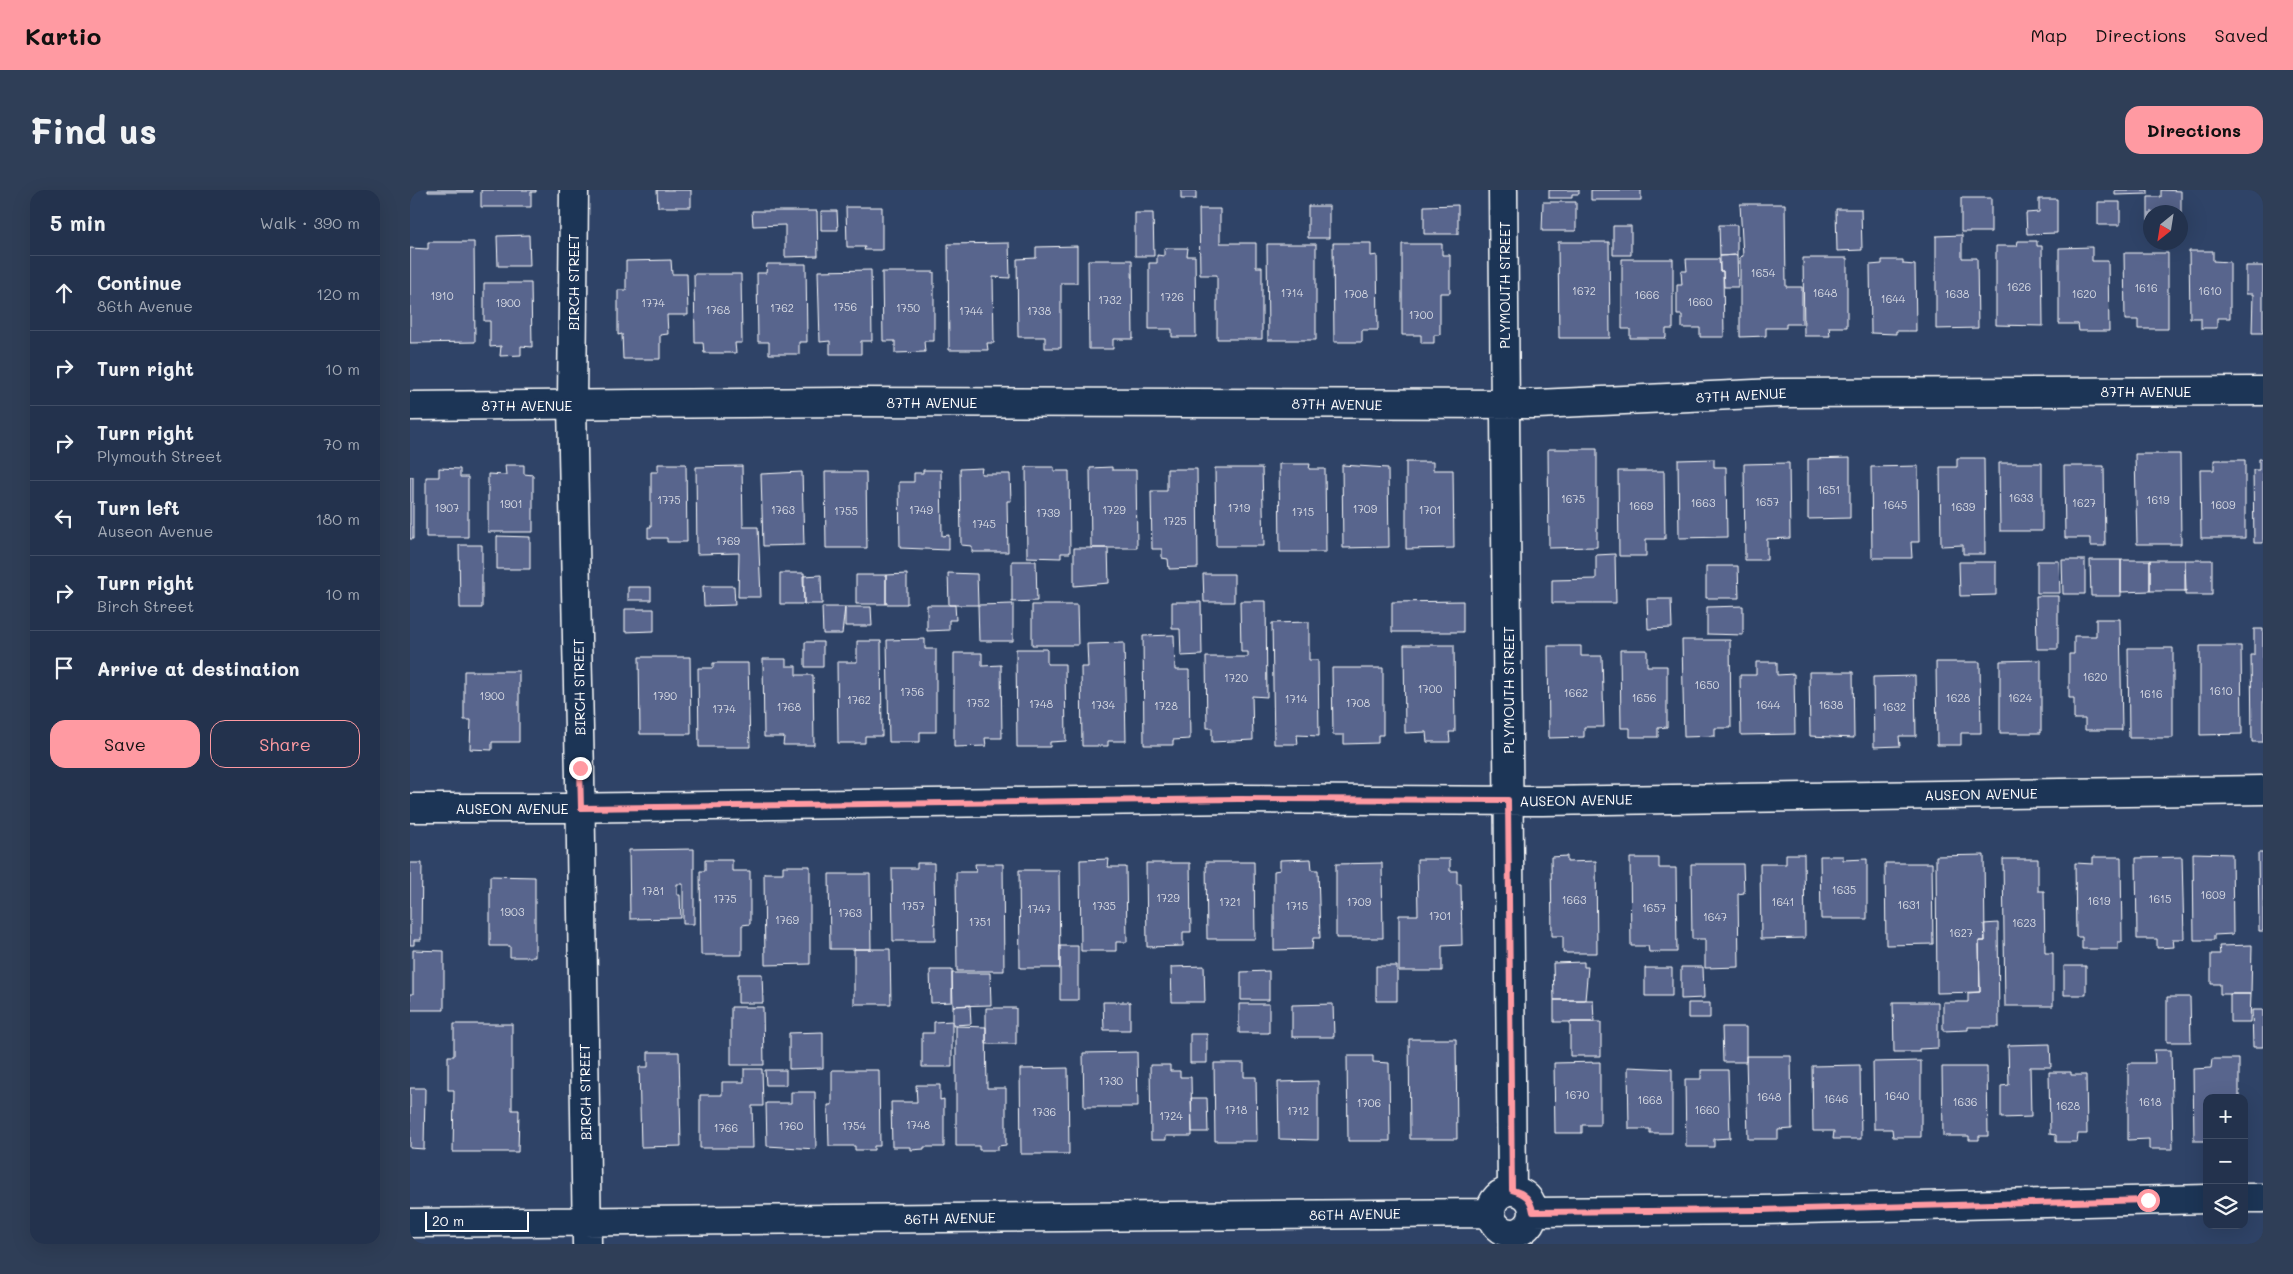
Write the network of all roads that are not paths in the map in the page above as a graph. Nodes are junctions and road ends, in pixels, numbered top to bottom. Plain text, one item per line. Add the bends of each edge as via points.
1 (574, 190) edge
2 (1503, 190) edge
3 (2263, 391) edge
4 (1504, 404) junction
5 (572, 405) junction
6 (410, 406) edge
7 (2263, 790) edge
8 (1508, 800) junction
9 (410, 808) edge
10 (581, 808) junction
11 (1512, 1190) junction
12 (2248, 1198) edge
13 (2263, 1198) edge
14 (2203, 1199) edge
15 (1533, 1212) junction
16 (1490, 1213) junction
17 (410, 1223) edge
18 (587, 1233) edge
19 (1512, 1239) edge

1 - 5 street, BIRCH STREET
2 - 4 street, PLYMOUTH STREET
3 - 4 street, 87TH AVENUE via 1776,393 1592,403
4 - 5 street, 87TH AVENUE via 834,402
4 - 8 street, PLYMOUTH STREET
5 - 6 street, 87TH AVENUE
5 - 10 street, BIRCH STREET
7 - 8 street, AUSEON AVENUE
8 - 10 street, AUSEON AVENUE via 1238,799
8 - 11 street, PLYMOUTH STREET
9 - 10 street, AUSEON AVENUE
10 - 18 street, BIRCH STREET
11 - 15 street via 1528,1197
11 - 16 street via 1496,1197
12 - 13 street
14 - 15 street
15 - 19 street via 1527,1227
16 - 18 street, 86TH AVENUE
16 - 19 street via 1497,1227
17 - 18 street, 86TH AVENUE

